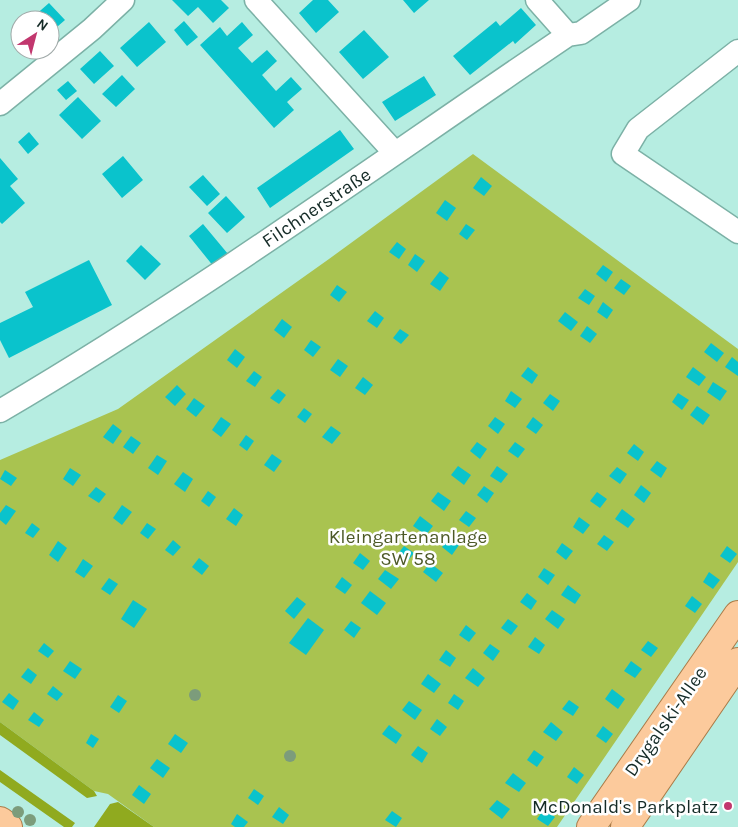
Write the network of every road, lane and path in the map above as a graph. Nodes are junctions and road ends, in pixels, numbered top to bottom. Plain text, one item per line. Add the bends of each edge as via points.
1 (123, 0) edge
2 (256, 0) edge
3 (537, 0) edge
4 (629, 0) edge
5 (568, 35) junction
6 (738, 51) edge
7 (0, 104) edge
8 (395, 153) junction
9 (738, 232) edge
10 (0, 411) edge
11 (738, 615) edge
12 (738, 662) edge
13 (0, 822) edge
14 (8, 827) edge
15 (591, 827) edge
16 (624, 827) edge

1 - 7 street
2 - 8 street
3 - 5 street
4 - 5 street, Filchnerstraße via 581,33
5 - 8 street, Filchnerstraße
6 - 9 street via 638,129 623,154
8 - 10 street, Filchnerstraße via 137,328
11 - 15 main road, Drygalski-Allee
12 - 16 main road, Drygalski-Allee
13 - 14 main road

